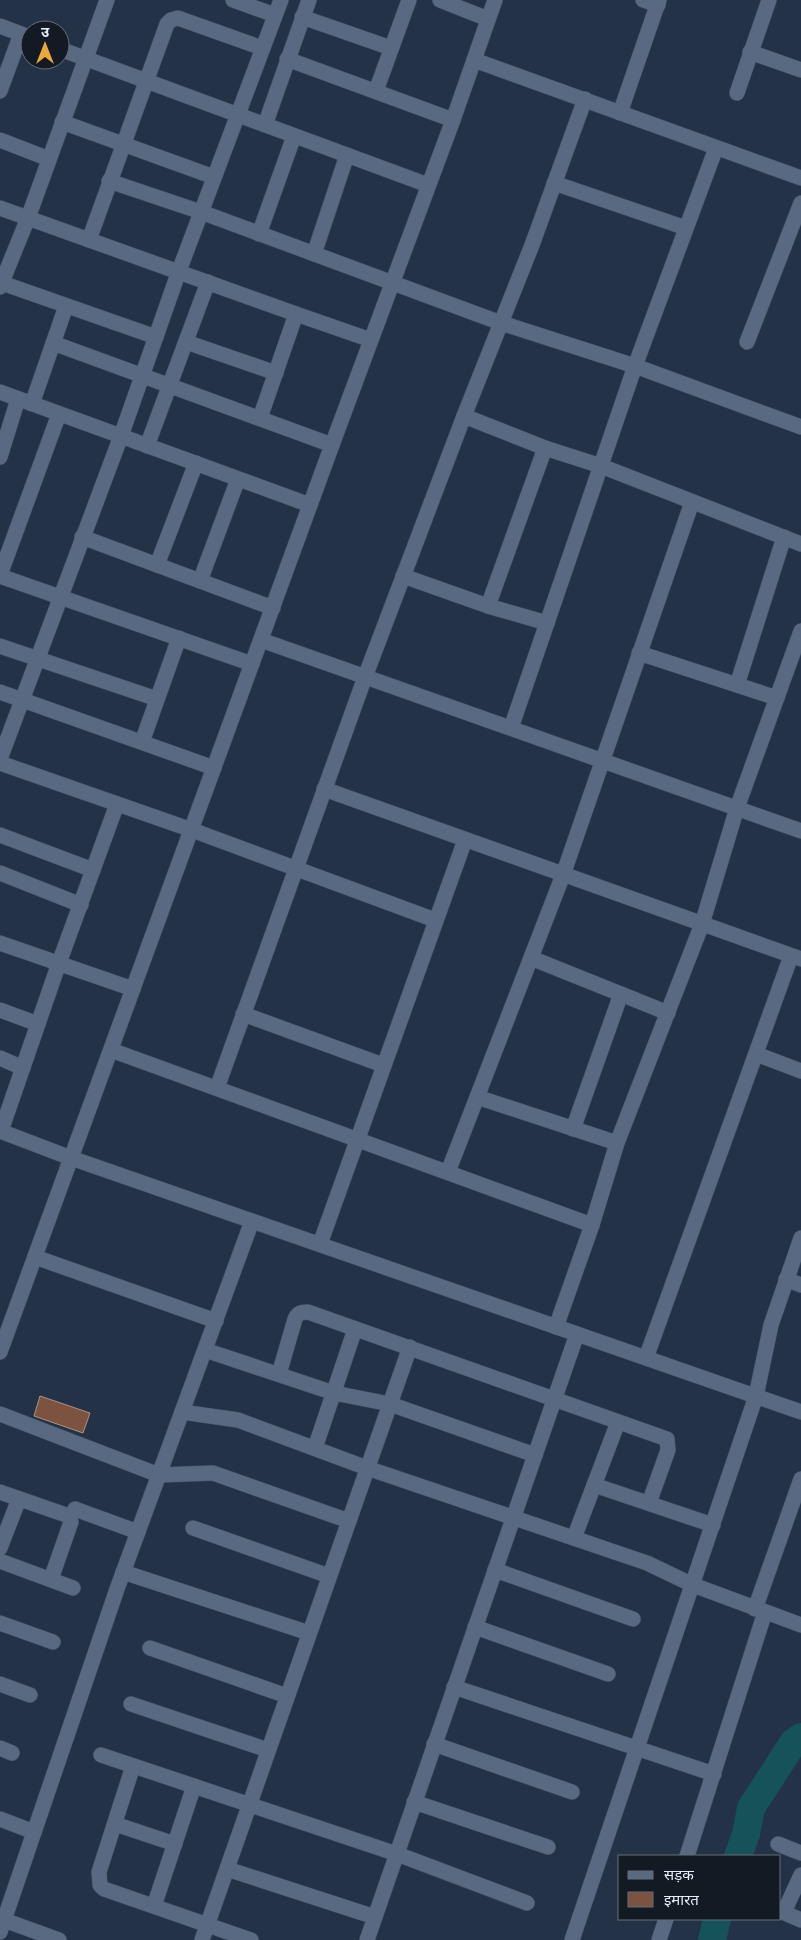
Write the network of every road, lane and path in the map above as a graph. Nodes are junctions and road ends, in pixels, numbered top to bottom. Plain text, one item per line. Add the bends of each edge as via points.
1 (107, 0) edge
2 (234, 0) edge
3 (280, 0) edge
4 (309, 0) edge
5 (409, 0) edge
6 (440, 0) edge
7 (495, 0) edge
8 (643, 0) edge
9 (768, 0) edge
10 (659, 2) edge
11 (275, 16) junction
12 (302, 17) junction
13 (488, 18) junction
14 (0, 26) edge
15 (20, 34) edge
16 (20, 47) edge
17 (262, 48) junction
18 (391, 48) junction
19 (70, 52) edge
20 (750, 52) junction
21 (85, 58) junction
22 (288, 59) junction
23 (474, 60) junction
24 (801, 70) edge
25 (147, 81) junction
26 (0, 91) edge
27 (376, 91) junction
28 (736, 93) dead end
29 (585, 99) junction
30 (620, 113) junction
31 (238, 115) junction
32 (453, 120) junction
33 (62, 122) junction
34 (265, 125) junction
35 (294, 136) junction
36 (0, 140) edge
37 (123, 145) junction
38 (716, 148) junction
39 (347, 155) junction
40 (49, 159) junction
41 (214, 177) junction
42 (801, 178) edge
43 (109, 181) junction
44 (554, 183) junction
45 (428, 185) junction
46 (801, 204) edge
47 (0, 208) edge
48 (201, 212) junction
49 (28, 218) junction
50 (686, 228) junction
51 (259, 234) junction
52 (89, 240) junction
53 (314, 254) junction
54 (179, 272) junction
55 (208, 282) junction
56 (391, 283) junction
57 (1, 285) edge
58 (66, 306) junction
59 (296, 314) junction
60 (501, 323) junction
61 (156, 337) junction
62 (371, 340) junction
63 (186, 342) junction
64 (747, 342) dead end
65 (53, 343) junction
66 (635, 366) junction
67 (276, 373) junction
68 (142, 375) junction
69 (170, 385) junction
70 (0, 392) edge
71 (18, 399) junction
72 (32, 404) junction
73 (59, 414) junction
74 (464, 416) junction
75 (260, 418) junction
76 (801, 427) edge
77 (121, 436) junction
78 (332, 445) junction
79 (147, 446) junction
80 (545, 448) junction
81 (0, 457) edge
82 (196, 463) junction
83 (601, 466) junction
84 (238, 479) junction
85 (692, 502) junction
86 (310, 505) junction
87 (82, 537) junction
88 (784, 537) junction
89 (801, 544) edge
90 (158, 565) junction
91 (0, 575) edge
92 (403, 576) junction
93 (200, 581) junction
94 (60, 597) junction
95 (488, 606) junction
96 (273, 608) junction
97 (547, 623) junction
98 (801, 631) edge
99 (179, 638) junction
100 (261, 640) junction
101 (0, 646) edge
102 (639, 653) junction
103 (37, 659) junction
104 (252, 664) junction
105 (365, 677) junction
106 (736, 685) junction
107 (0, 692) edge
108 (777, 698) junction
109 (157, 699) junction
110 (22, 700) junction
111 (511, 728) junction
112 (142, 742) junction
113 (0, 759) edge
114 (602, 760) junction
115 (0, 763) edge
116 (214, 768) junction
117 (324, 789) junction
118 (117, 804) junction
119 (737, 808) junction
120 (192, 830) junction
121 (801, 830) edge
122 (0, 835) edge
123 (465, 840) junction
124 (295, 867) junction
125 (93, 870) junction
126 (0, 873) edge
127 (563, 874) junction
128 (80, 905) junction
129 (435, 920) junction
130 (702, 924) junction
131 (0, 943) edge
132 (531, 958) junction
133 (796, 958) edge
134 (59, 963) junction
135 (133, 989) junction
136 (621, 994) junction
137 (0, 1010) edge
138 (668, 1013) junction
139 (243, 1014) junction
140 (38, 1024) junction
141 (111, 1050) junction
142 (756, 1054) junction
143 (0, 1058) edge
144 (383, 1066) junction
145 (23, 1068) junction
146 (801, 1071) edge
147 (217, 1088) junction
148 (477, 1097) junction
149 (573, 1129) junction
150 (1, 1131) edge
151 (357, 1139) junction
152 (617, 1143) junction
153 (71, 1158) junction
154 (448, 1172) junction
155 (252, 1221) junction
156 (592, 1225) junction
157 (801, 1238) edge
158 (320, 1244) junction
159 (35, 1257) junction
160 (786, 1280) junction
161 (801, 1285) edge
162 (216, 1321) junction
163 (556, 1326) junction
164 (355, 1329) junction
165 (577, 1334) junction
166 (410, 1347) junction
167 (205, 1350) junction
168 (0, 1352) edge
169 (646, 1358) junction
170 (279, 1374) junction
171 (334, 1393) junction
172 (756, 1396) junction
173 (554, 1400) junction
174 (390, 1404) junction
175 (182, 1412) junction
176 (801, 1412) edge
177 (0, 1414) edge
178 (618, 1422) junction
179 (315, 1448) junction
180 (535, 1454) junction
181 (367, 1468) junction
182 (159, 1475) junction
183 (801, 1478) edge
184 (594, 1485) junction
185 (0, 1492) edge
186 (18, 1498) junction
187 (650, 1503) junction
188 (74, 1509) dead end
189 (513, 1517) junction
190 (348, 1521) junction
191 (713, 1525) junction
192 (193, 1528) dead end
193 (138, 1532) junction
194 (574, 1538) junction
195 (0, 1548) edge
196 (0, 1561) edge
197 (495, 1570) junction
198 (123, 1572) junction
199 (329, 1576) junction
200 (51, 1580) junction
201 (693, 1585) junction
202 (73, 1588) dead end
203 (760, 1611) junction
204 (633, 1619) dead end
205 (0, 1623) edge
206 (801, 1625) edge
207 (475, 1627) junction
208 (309, 1633) junction
209 (53, 1642) dead end
210 (150, 1648) dead end
211 (608, 1674) dead end
212 (0, 1684) edge
213 (454, 1687) junction
214 (30, 1695) dead end
215 (287, 1696) junction
216 (131, 1704) dead end
217 (434, 1744) junction
218 (268, 1750) junction
219 (636, 1750) junction
220 (102, 1755) dead end
221 (133, 1766) junction
222 (714, 1774) junction
223 (194, 1786) junction
224 (572, 1792) dead end
225 (414, 1802) junction
226 (249, 1805) junction
227 (0, 1819) edge
228 (115, 1824) junction
229 (34, 1832) junction
230 (175, 1844) junction
231 (778, 1844) dead end
232 (548, 1847) dead end
233 (397, 1854) junction
234 (801, 1854) edge
235 (687, 1855) edge
236 (227, 1869) junction
237 (801, 1875) edge
238 (527, 1903) dead end
239 (154, 1906) junction
240 (782, 1912) edge
241 (375, 1917) junction
242 (666, 1920) edge
243 (801, 1920) edge
244 (2, 1926) edge
245 (204, 1933) edge
246 (59, 1940) edge
247 (251, 1940) edge
248 (367, 1940) edge
249 (572, 1940) edge
250 (659, 1940) edge

1 - 21 street
2 - 11 street
3 - 11 street
4 - 12 street
5 - 18 street
6 - 13 street
7 - 13 street
8 - 10 street
9 - 20 street
10 - 30 street
11 - 17 street
12 - 18 street
12 - 22 street
13 - 23 street
14 - 15 street
16 - 26 street
17 - 25 street via 178,18 171,20
17 - 31 street
18 - 27 street
19 - 21 street
20 - 24 street
20 - 28 street
21 - 25 street
21 - 33 street
22 - 27 street
22 - 34 street
23 - 29 street
23 - 32 street
25 - 31 street
25 - 37 street
27 - 32 street
29 - 30 street
29 - 44 street
30 - 38 street
31 - 34 street
31 - 41 street
32 - 45 street
33 - 37 street
33 - 40 street
34 - 35 street
35 - 39 street
35 - 51 street
36 - 40 street
37 - 41 street
37 - 43 street
38 - 42 street
38 - 50 street
39 - 45 street
39 - 53 street
40 - 49 street
41 - 48 street
43 - 48 street
43 - 52 street
44 - 50 street
44 - 60 street
45 - 56 street
46 - 64 street
47 - 49 street
48 - 51 street
48 - 54 street
49 - 52 street
49 - 57 street
50 - 66 street
51 - 53 street
52 - 54 street
53 - 56 street
54 - 55 street
54 - 61 street
55 - 59 street
55 - 63 street
56 - 60 street
56 - 62 street
57 - 58 street
58 - 61 street
58 - 65 street
59 - 62 street
59 - 67 street
60 - 66 street
60 - 74 street
61 - 68 street
62 - 78 street
63 - 67 street
63 - 69 street
65 - 68 street
65 - 72 street
66 - 76 street
66 - 83 street
67 - 75 street
68 - 69 street
68 - 77 street
69 - 75 street
69 - 79 street
70 - 71 street
71 - 72 street
71 - 81 street
72 - 73 street
73 - 77 street
73 - 91 street
74 - 80 street
74 - 92 street
75 - 78 street
77 - 79 street
77 - 87 street
78 - 86 street
79 - 82 street
80 - 83 street
80 - 95 street
82 - 84 street
82 - 90 street
83 - 85 street
83 - 97 street
84 - 86 street
84 - 93 street
85 - 88 street
85 - 102 street
86 - 96 street
87 - 90 street
87 - 94 street
88 - 89 street
88 - 106 street
90 - 93 street
91 - 94 street
92 - 95 street
92 - 105 street
93 - 96 street
94 - 99 street
94 - 103 street
95 - 97 street
96 - 100 street
97 - 111 street
98 - 108 street
99 - 104 street
99 - 109 street
100 - 104 street
100 - 105 street
101 - 103 street
102 - 106 street
102 - 114 street
103 - 109 street
103 - 110 street
104 - 116 street
105 - 111 street
105 - 117 street
106 - 108 street
107 - 110 street
108 - 119 street
109 - 112 street
110 - 112 street
110 - 113 street
111 - 114 street
112 - 116 street
114 - 119 street
114 - 127 street
115 - 118 street
116 - 120 street
117 - 123 street
117 - 124 street
118 - 120 street
118 - 125 street
119 - 121 street
119 - 130 street
120 - 124 street
120 - 135 street
122 - 125 street
123 - 127 street
123 - 129 street
124 - 129 street
124 - 139 street
125 - 128 street
126 - 128 street
127 - 130 street
127 - 132 street
128 - 134 street
129 - 144 street
130 - 133 street
130 - 138 street
131 - 134 street
132 - 136 street
132 - 148 street
133 - 142 street
134 - 135 street
134 - 140 street
135 - 141 street
136 - 138 street
136 - 149 street
137 - 140 street
138 - 152 street
139 - 144 street
139 - 147 street
140 - 145 street
141 - 147 street
141 - 153 street
142 - 146 street
142 - 169 street
143 - 145 street
144 - 151 street
145 - 150 street
147 - 151 street
148 - 149 street
148 - 154 street
149 - 152 street
150 - 153 street
151 - 154 street
151 - 158 street
152 - 156 street
153 - 155 street
153 - 159 street
154 - 156 street
155 - 158 street
155 - 162 street
156 - 163 street
157 - 160 street
158 - 163 street
159 - 162 street
159 - 168 street
160 - 161 street
160 - 172 street via 771,1325
162 - 167 street
163 - 165 street
164 - 166 street
164 - 170 street via 308,1312 298,1314
164 - 171 street
165 - 169 street
165 - 173 street
166 - 173 street
166 - 174 street
167 - 170 street
167 - 175 street
169 - 172 street
170 - 171 street
171 - 174 street
171 - 179 street
172 - 176 street
172 - 191 street
173 - 178 street
173 - 180 street
174 - 180 street
174 - 181 street
175 - 179 street via 238,1420
175 - 182 street
177 - 182 street
178 - 184 street
178 - 187 street via 667,1439 668,1450
179 - 181 street
180 - 189 street
181 - 189 street
181 - 190 street
182 - 190 street via 214,1473
182 - 193 street
183 - 203 street
184 - 187 street
184 - 194 street
185 - 186 street
186 - 195 street
186 - 200 street via 71,1519
187 - 191 street
188 - 193 street
189 - 194 street
189 - 197 street
190 - 199 street
191 - 201 street
192 - 199 street
193 - 198 street
194 - 201 street via 647,1563
196 - 200 street
197 - 204 street
197 - 207 street
198 - 208 street
198 - 229 street
199 - 208 street
200 - 202 street
201 - 203 street
201 - 219 street
203 - 206 street
203 - 222 street
205 - 209 street
207 - 211 street
207 - 213 street
208 - 215 street
210 - 215 street
212 - 214 street
213 - 217 street
213 - 219 street
215 - 218 street
216 - 218 street
217 - 224 street
217 - 225 street
218 - 226 street
219 - 222 street
219 - 249 street
220 - 221 street
221 - 223 street
221 - 228 street
222 - 235 street
223 - 226 street
223 - 230 street
225 - 232 street
225 - 233 street
226 - 233 street
226 - 236 street
227 - 229 street
228 - 230 street
228 - 239 street via 99,1872 100,1885
229 - 244 street
230 - 239 street
231 - 234 street
233 - 238 street
233 - 241 street
236 - 241 street
236 - 245 street
237 - 240 street
239 - 245 street
240 - 243 street
241 - 248 street
242 - 250 street
244 - 246 street
245 - 247 street

